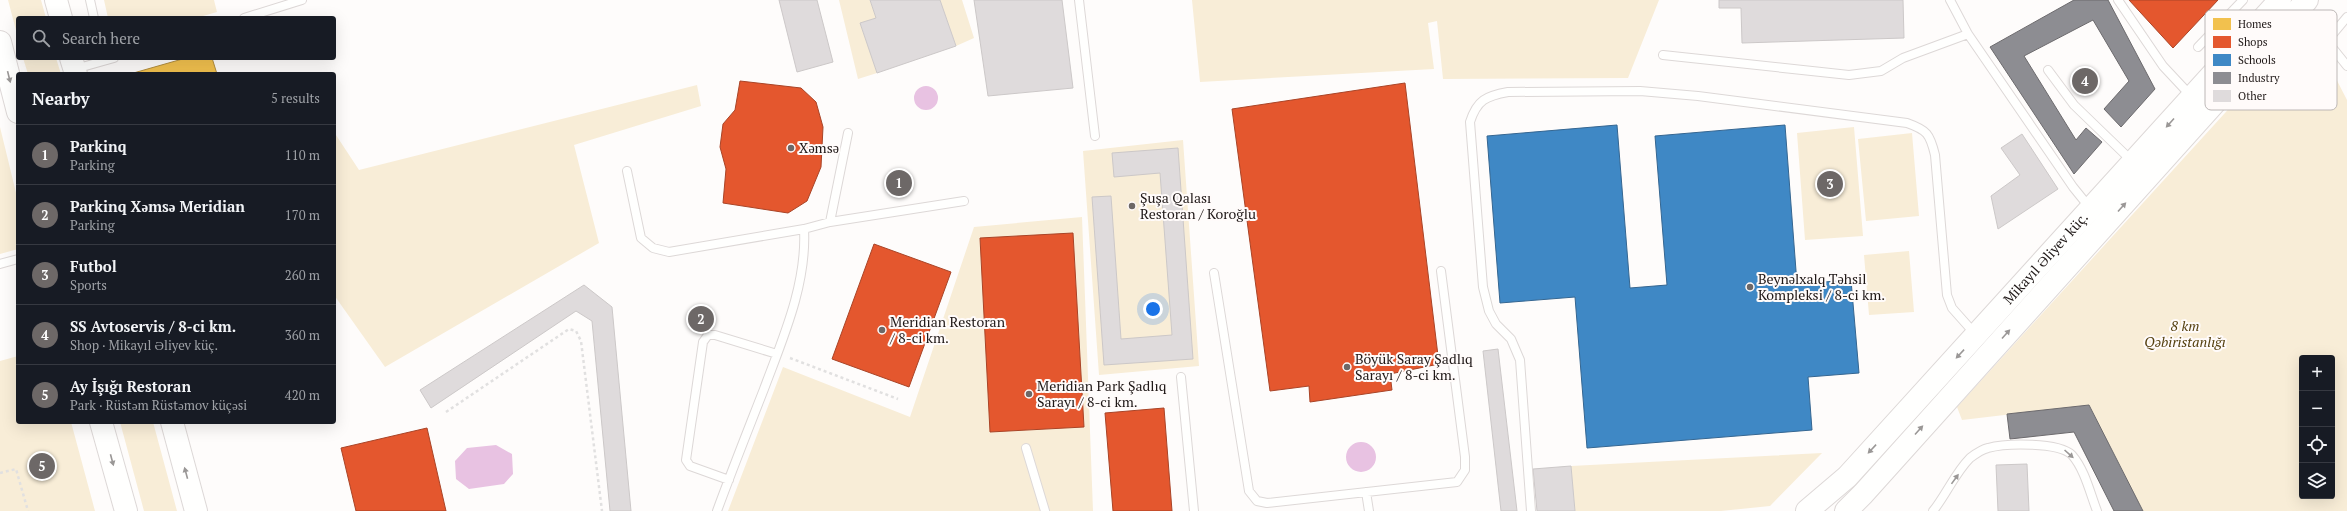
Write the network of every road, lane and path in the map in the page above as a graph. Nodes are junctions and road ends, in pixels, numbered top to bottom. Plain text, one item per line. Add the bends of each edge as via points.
1 (56, 0) edge
2 (90, 0) edge
3 (302, 0) edge
4 (1079, 0) edge
5 (1950, 0) edge
6 (2118, 0) edge
7 (2243, 0) edge
8 (2280, 0) edge
9 (2307, 0) edge
10 (2233, 10) edge
11 (2271, 10) edge
12 (2298, 10) edge
13 (60, 16) edge
14 (94, 16) edge
15 (250, 16) edge
16 (2347, 17) edge
17 (2337, 29) edge
18 (1968, 34) junction
19 (2205, 40) edge
20 (0, 42) edge
21 (2198, 47) dead end
22 (2337, 54) edge
23 (1664, 55) dead end
24 (101, 60) edge
25 (2347, 66) edge
26 (74, 67) edge
27 (2048, 70) dead end
28 (2205, 84) edge
29 (2192, 98) junction
30 (16, 104) edge
31 (2205, 108) edge
32 (848, 133) dead end
33 (1095, 136) dead end
34 (2134, 163) junction
35 (627, 170) dead end
36 (964, 201) dead end
37 (2099, 216) junction
38 (830, 222) junction
39 (804, 229) junction
40 (16, 260) edge
41 (0, 264) edge
42 (1442, 271) dead end
43 (1214, 273) dead end
44 (1977, 335) junction
45 (777, 354) junction
46 (1180, 377) dead end
47 (898, 399) dead end
48 (446, 412) dead end
49 (102, 424) edge
50 (173, 424) edge
51 (1026, 448) dead end
52 (0, 473) edge
53 (729, 480) junction
54 (1366, 492) junction
55 (28, 511) edge
56 (126, 511) edge
57 (196, 511) edge
58 (602, 511) edge
59 (717, 511) edge
60 (1045, 511) edge
61 (1194, 511) edge
62 (1369, 511) edge
63 (1531, 511) edge
64 (1806, 511) edge
65 (1846, 511) edge
66 (1933, 511) edge
67 (2097, 511) edge

1 - 13 main road
2 - 14 lane
3 - 15 lane
4 - 33 lane
5 - 18 lane
6 - 29 lane via 2163,66
7 - 10 lane
8 - 11 main road, Mikayıl Əliyev küç.
9 - 12 main road
16 - 17 lane
18 - 23 lane via 1914,53 1881,71 1849,75
18 - 37 lane via 2073,187
19 - 21 lane
20 -> 30 main road
22 - 25 lane
24 - 26 lane
27 - 34 lane via 2074,105
28 - 29 main road, Mikayıl Əliyev küç.
29 -> 34 main road, Mikayıl Əliyev küç.
37 -> 31 main road
32 - 38 lane
34 - 37 main road, Mikayıl Əliyev küç.
35 - 39 lane via 641,238 653,248 669,252
36 - 38 lane
37 - 44 main road, Mikayıl Əliyev küç.
65 -> 37 main road
38 - 39 lane
39 - 45 lane via 806,252 802,278
40 - 41 lane
42 - 54 lane via 1465,470 1457,482
43 - 54 lane via 1249,491 1257,501 1268,503
44 - 63 lane via 1952,308 1947,295 1935,155 1931,138 1922,128 1907,123 1640,91 1508,92 1488,96 1474,109 1470,122 1483,287 1489,311 1496,324 1511,339 1520,360
44 -> 64 main road, Mikayıl Əliyev küç. via 1847,477
45 - 47 path
45 - 53 lane
45 - 53 lane via 715,335 708,335 703,342 686,460 690,466
46 - 61 lane
48 - 58 path via 569,329 576,331 581,341
49 -> 56 main road
57 -> 50 main road
51 - 60 lane
52 - 55 path via 16,469
53 - 59 lane
54 - 62 lane
66 -> 67 lane via 1970,458 1987,448 2008,445 2063,449 2079,466

